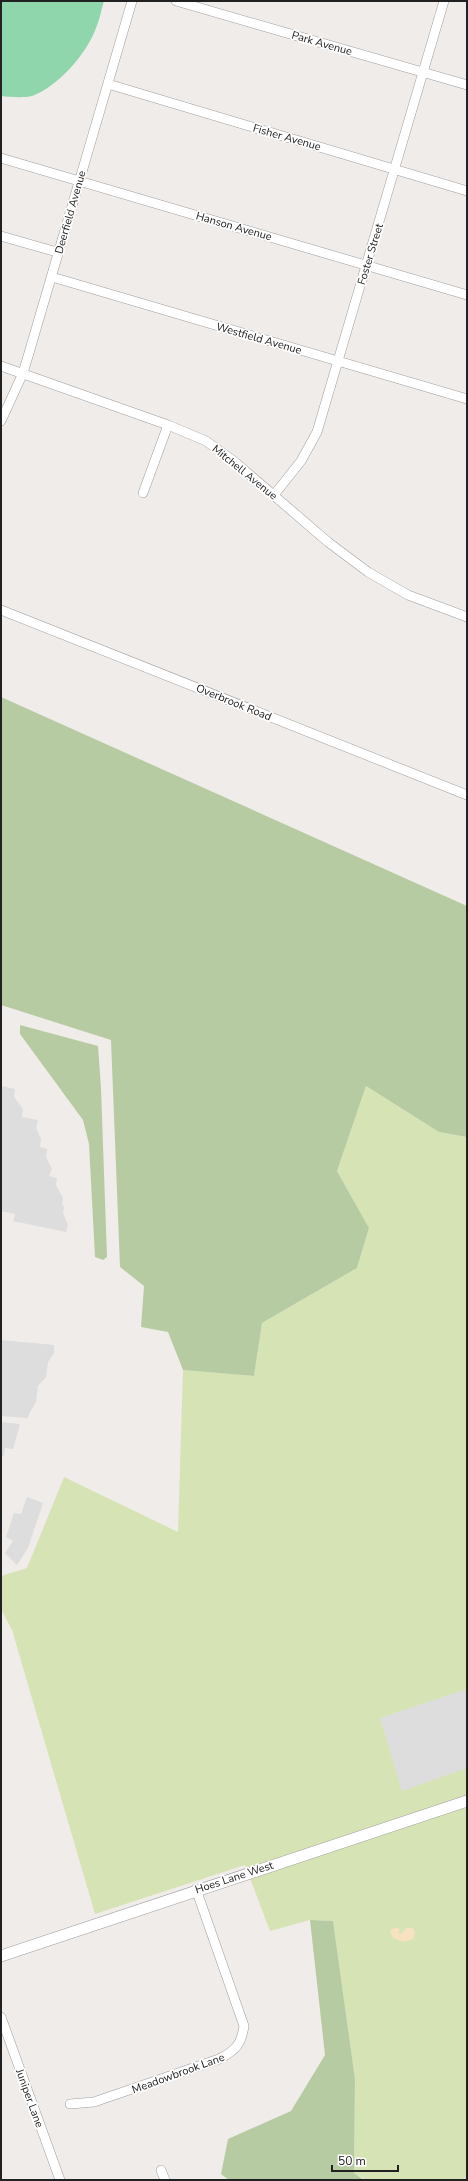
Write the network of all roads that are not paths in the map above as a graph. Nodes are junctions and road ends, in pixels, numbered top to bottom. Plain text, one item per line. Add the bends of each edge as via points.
1 (132, 1) edge
2 (176, 1) edge
3 (444, 1) edge
4 (423, 73) junction
5 (108, 84) junction
6 (467, 85) edge
7 (1, 158) edge
8 (396, 169) junction
9 (79, 181) junction
10 (467, 190) edge
11 (1, 236) edge
12 (57, 252) junction
13 (367, 264) junction
14 (52, 276) junction
15 (467, 295) edge
16 (338, 360) junction
17 (1, 366) edge
18 (23, 373) junction
19 (467, 400) edge
20 (1, 421) edge
21 (168, 425) junction
22 (143, 493) dead end
23 (274, 495) junction
24 (1, 610) edge
25 (467, 617) edge
26 (467, 795) edge
27 (467, 1801) edge
28 (196, 1890) junction
29 (1, 1956) edge
30 (1, 2017) edge
31 (70, 2104) dead end
32 (161, 2170) dead end
33 (60, 2180) edge
34 (165, 2180) edge

1 - 5 street, Deerfield Avenue
2 - 4 street, Park Avenue
3 - 4 street, Foster Street
4 - 6 street, Park Avenue
4 - 8 street, Foster Street
5 - 8 street, Fisher Avenue
5 - 9 street, Deerfield Avenue
7 - 9 street, Hanson Avenue
8 - 10 street, Fisher Avenue
8 - 13 street, Foster Street
9 - 12 street, Deerfield Avenue
9 - 13 street, Hanson Avenue
11 - 12 street
12 - 14 street, Deerfield Avenue
13 - 15 street, Hanson Avenue
13 - 16 street, Foster Street
14 - 16 street, Westfield Avenue
14 - 18 street, Deerfield Avenue
16 - 19 street, Westfield Avenue
16 - 23 street, Foster Street via 317,432 301,462
17 - 18 street, Mitchell Avenue
18 - 20 street, Deerfield Avenue
18 - 21 street, Mitchell Avenue
21 - 22 street
21 - 23 street, Mitchell Avenue via 206,441
23 - 25 street, Mitchell Avenue via 328,542 368,572 408,595
24 - 26 street, Overbrook Road
27 - 28 street, Hoes Lane West
28 - 29 street, Hoes Lane West
28 - 31 street, Meadowbrook Lane via 244,2026 242,2039 234,2052 219,2059 94,2102
30 - 33 street, Juniper Lane
32 - 34 street

